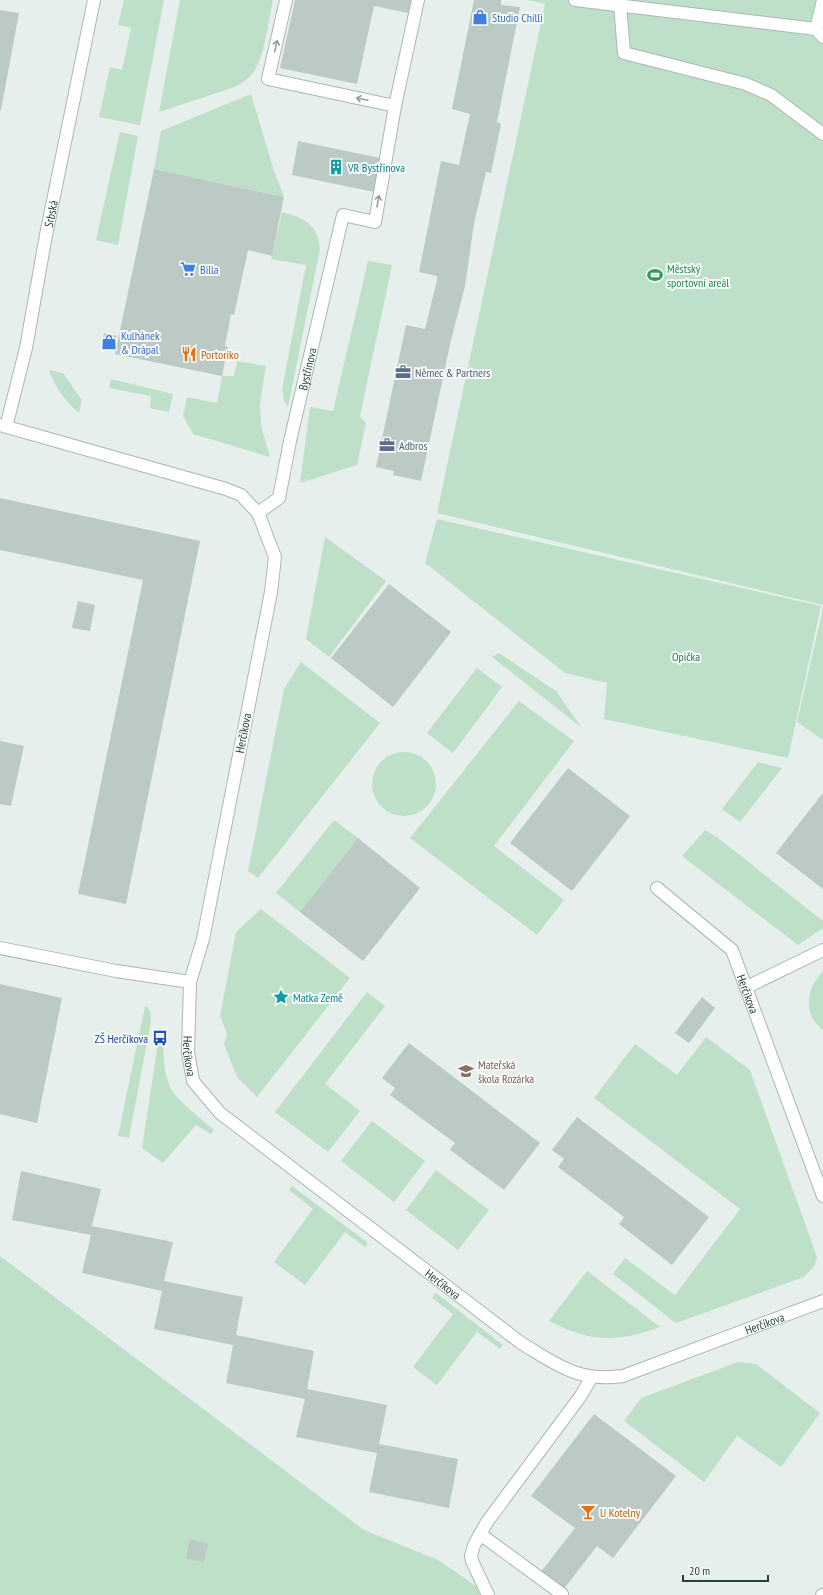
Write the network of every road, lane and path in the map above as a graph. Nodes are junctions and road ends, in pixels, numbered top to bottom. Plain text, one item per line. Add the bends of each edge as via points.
1 (94, 0) edge
2 (286, 0) edge
3 (418, 0) edge
4 (579, 0) edge
5 (823, 0) edge
6 (620, 5) junction
7 (820, 33) edge
8 (395, 106) junction
9 (823, 134) edge
10 (3, 426) edge
11 (256, 511) junction
12 (657, 888) dead end
13 (0, 948) edge
14 (823, 950) edge
15 (190, 982) junction
16 (747, 988) junction
17 (823, 1196) edge
18 (823, 1301) edge
19 (592, 1377) junction
20 (480, 1534) junction
21 (562, 1594) edge
22 (488, 1595) edge

1 - 10 street, Srbská via 46,235 26,348
8 -> 2 street via 268,78
3 - 8 street
4 - 6 street
5 - 7 street
6 - 7 street
6 - 9 street via 624,53 746,84 770,95
11 -> 8 street, Bystřinova via 279,498 343,215 375,222
10 - 11 street via 226,488 241,495
11 - 15 street, Herčíkova via 275,557 271,592 203,939
12 - 16 street, Herčíkova via 732,950
13 - 15 street via 116,971
14 - 16 street
15 - 19 street, Herčíkova via 188,1052 193,1081 220,1113 521,1343 567,1370
16 - 17 street, Herčíkova
18 - 19 street, Herčíkova via 623,1376
19 - 20 street
20 - 21 street
20 - 22 street via 471,1556

